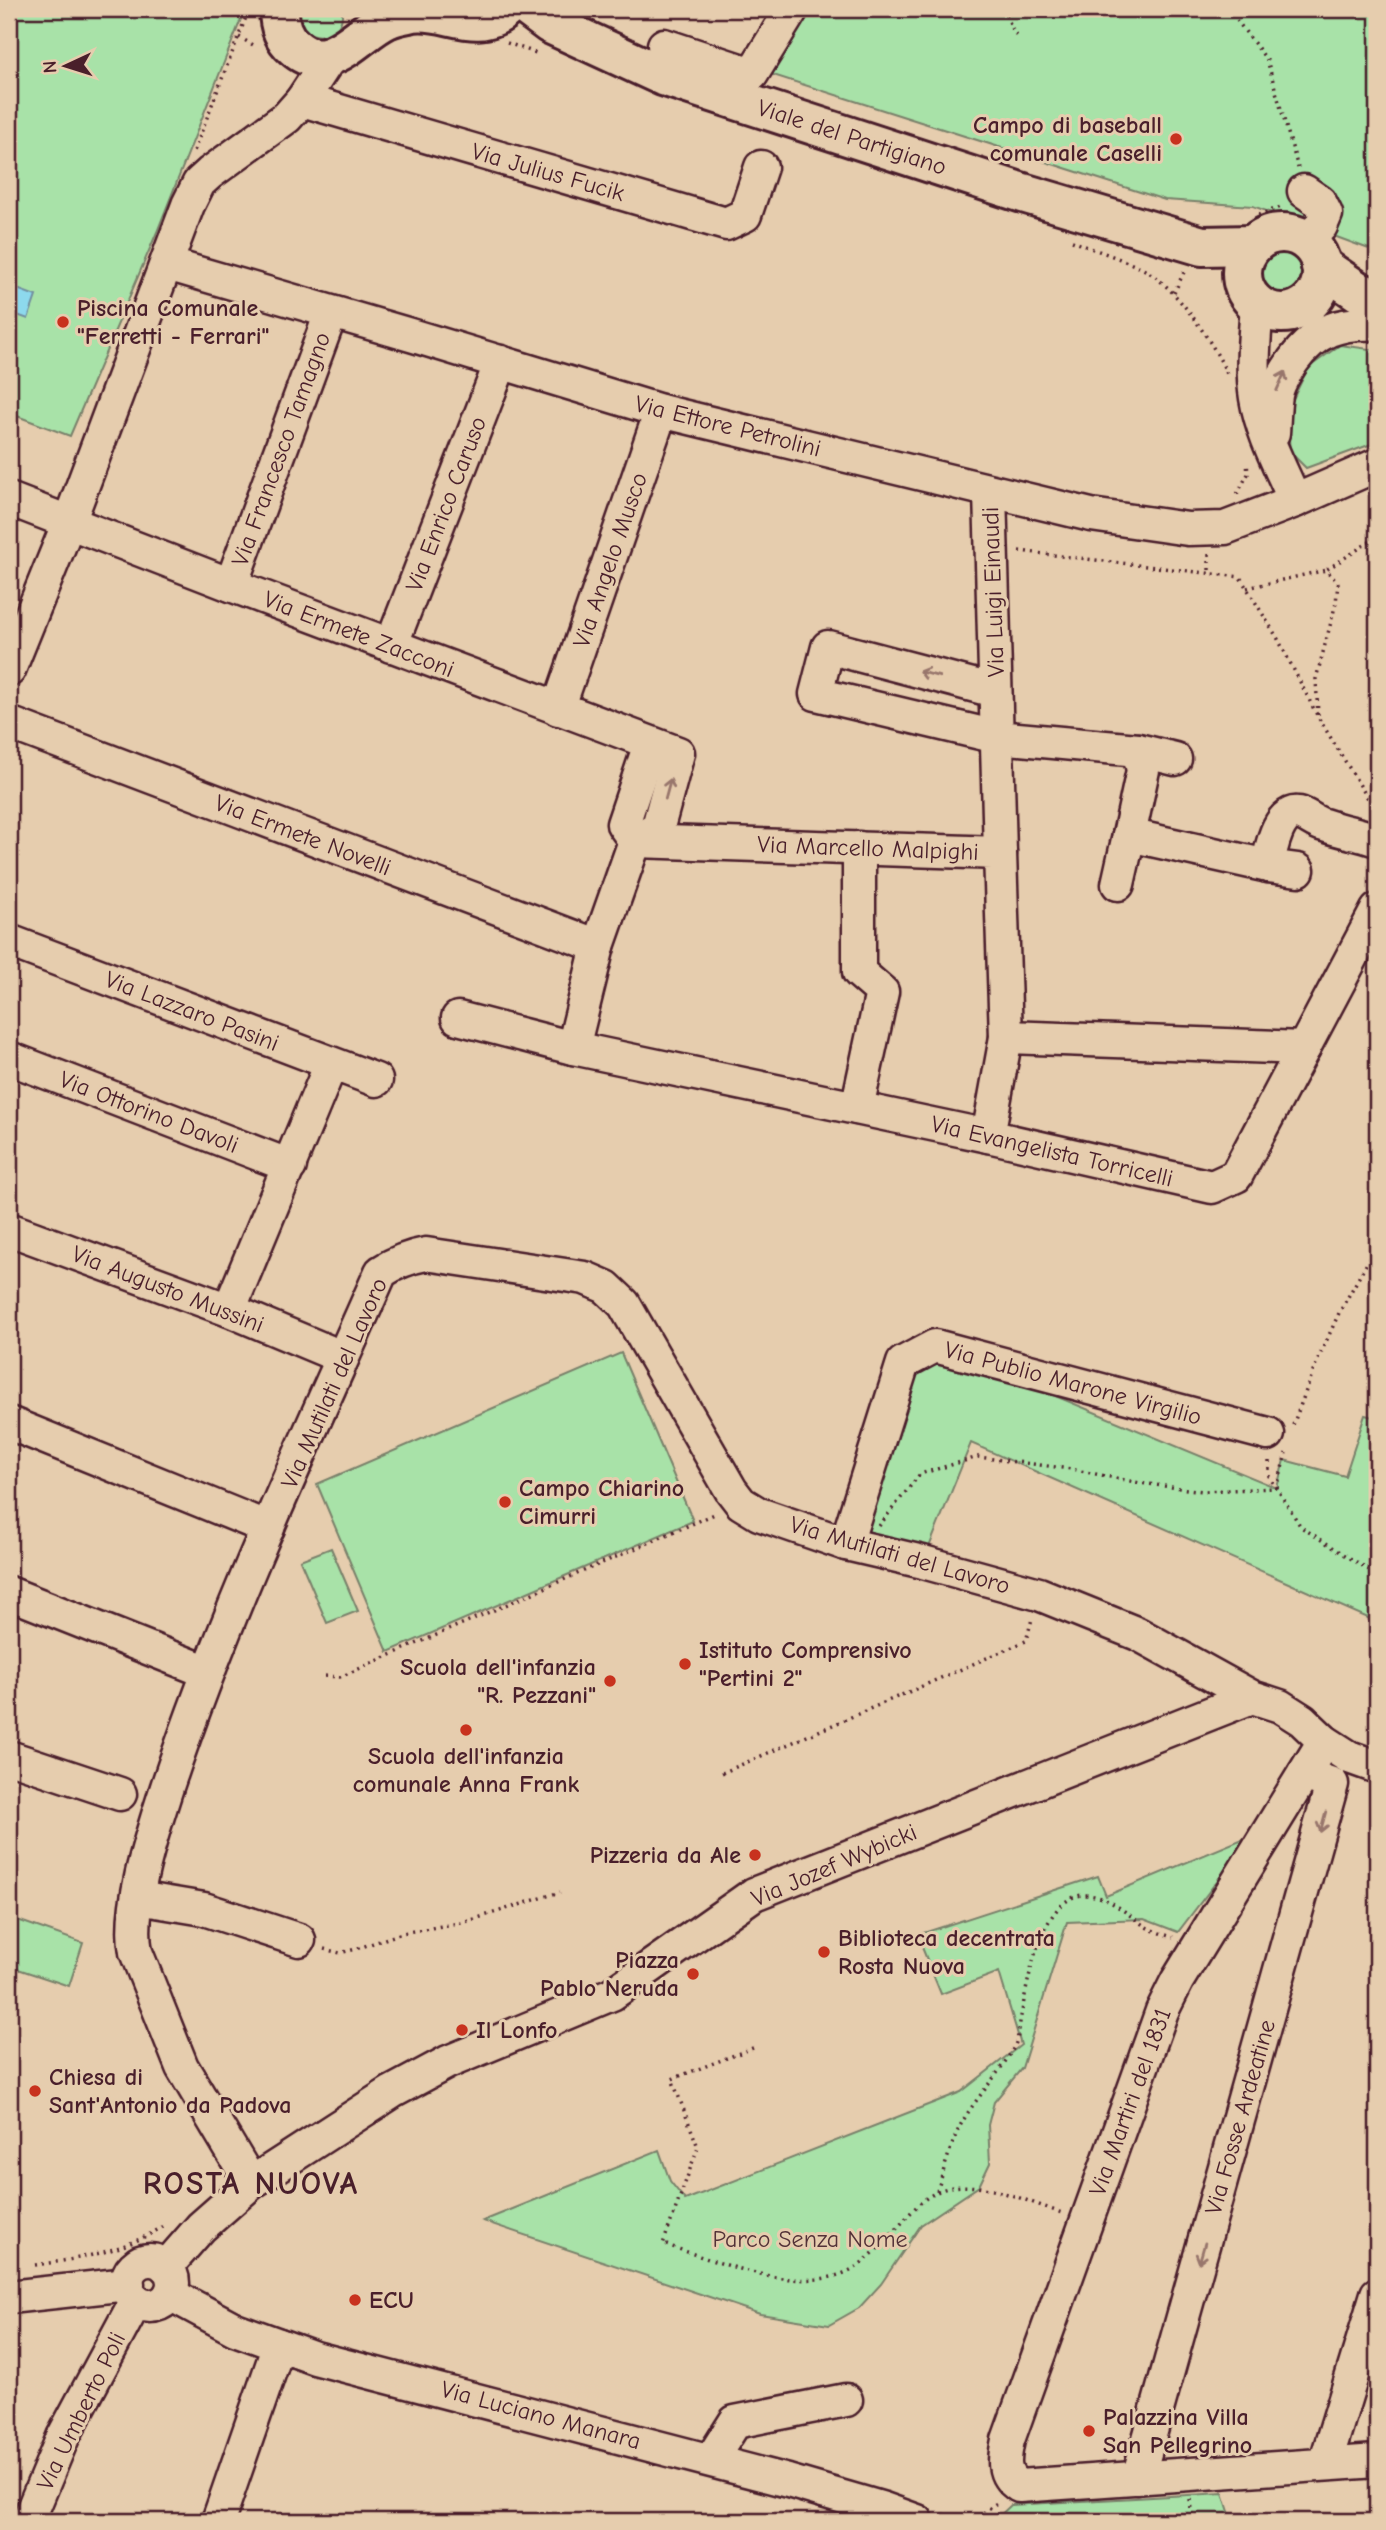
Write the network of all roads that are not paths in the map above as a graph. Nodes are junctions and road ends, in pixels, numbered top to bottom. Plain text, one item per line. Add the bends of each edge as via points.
1 (279, 9) edge
2 (530, 9) edge
3 (792, 9) edge
4 (496, 24) edge
5 (275, 47) junction
6 (331, 56) junction
7 (663, 61) junction
8 (302, 100) junction
9 (269, 129) junction
10 (761, 167) dead end
11 (1304, 191) road end
12 (167, 264) junction
13 (1314, 267) junction
14 (1258, 285) junction
15 (1371, 305) edge
16 (331, 313) junction
17 (501, 362) junction
18 (662, 411) junction
19 (1259, 450) junction
20 (1377, 465) edge
21 (990, 492) junction
22 (9, 499) edge
23 (1295, 501) junction
24 (69, 522) junction
25 (231, 585) junction
26 (391, 646) junction
27 (9, 670) edge
28 (995, 691) junction
29 (558, 709) junction
30 (9, 723) edge
31 (997, 737) junction
32 (1138, 750) junction
33 (1174, 758) dead end
34 (1129, 835) junction
35 (1377, 840) edge
36 (635, 841) junction
37 (859, 848) junction
38 (999, 853) junction
39 (1268, 866) junction
40 (1298, 870) dead end
41 (1118, 884) dead end
42 (1377, 910) edge
43 (9, 941) edge
44 (598, 946) junction
45 (458, 1018) dead end
46 (1006, 1037) junction
47 (573, 1048) junction
48 (1304, 1048) junction
49 (9, 1058) edge
50 (331, 1064) junction
51 (376, 1080) dead end
52 (857, 1108) junction
53 (988, 1136) junction
54 (290, 1166) junction
55 (9, 1229) edge
56 (229, 1310) junction
57 (327, 1351) dead end
58 (9, 1423) edge
59 (1282, 1440) road end
60 (268, 1528) junction
61 (846, 1544) junction
62 (9, 1593) edge
63 (208, 1672) junction
64 (1252, 1697) junction
65 (1324, 1741) junction
66 (9, 1758) edge
67 (1377, 1767) edge
68 (1304, 1774) junction
69 (120, 1794) dead end
70 (138, 1898) junction
71 (299, 1940) road end
72 (251, 2183) junction
73 (168, 2281) junction
74 (132, 2292) junction
75 (1377, 2294) edge
76 (9, 2297) edge
77 (279, 2345) junction
78 (846, 2400) dead end
79 (710, 2460) junction
80 (1377, 2461) edge
81 (1325, 2465) junction
82 (1138, 2477) junction
83 (28, 2521) edge
84 (218, 2521) edge
85 (918, 2521) edge

1 - 5 main road via 284,36
2 - 7 main road, Viale del Partigiano via 550,24
3 - 7 street via 752,74
4 - 6 main road, Viale del Partigiano via 430,11 398,15
4 - 7 main road, Viale del Partigiano via 614,68
5 - 6 main road
5 - 9 street via 290,79
6 - 8 street
7 - 14 main road, Viale del Partigiano via 1023,193 1202,246
8 - 9 street
8 - 10 street, Via Julius Fucik via 726,224 745,215
9 - 12 street via 199,183
11 - 13 street via 1320,202 1326,214
12 - 16 street, Via Ettore Petrolini
12 - 24 street
13 - 14 main road via 1301,308
13 - 14 main road via 1294,234 1268,234
13 - 15 main road
14 - 19 street via 1253,375 1264,429
19 -> 15 street via 1276,393 1304,346 1324,331 1347,324
16 - 17 street, Via Ettore Petrolini
16 - 25 street, Via Francesco Tamagno
17 - 18 street, Via Ettore Petrolini
17 - 26 street, Via Enrico Caruso
18 - 21 street, Via Ettore Petrolini
18 - 29 street, Via Angelo Musco
19 - 23 street
20 - 23 street, Via Ettore Petrolini
21 - 23 street, Via Ettore Petrolini via 1091,515 1188,529 1225,528
21 - 28 street, Via Luigi Einaudi
22 - 24 street, Via Ermete Zacconi
24 - 25 street, Via Ermete Zacconi
24 - 27 street
25 - 26 street, Via Ermete Zacconi
26 - 29 street, Via Ermete Zacconi
28 - 31 street, Via Luigi Einaudi
28 -> 31 street, Via Luigi Einaudi via 828,647 816,694
29 - 36 street, Via Ermete Zacconi via 650,744 623,824
30 - 44 street, Via Ermete Novelli
31 - 32 street, Via Luigi Einaudi
31 - 38 street, Via Luigi Einaudi
32 - 33 street, Via Luigi Einaudi
32 - 34 street via 1143,771
34 - 39 street
34 - 41 street
35 - 39 street via 1290,814 1271,844
36 - 37 street, Via Marcello Malpighi
36 - 44 street
37 - 38 street, Via Marcello Malpighi
37 - 52 street via 859,972 882,992
38 - 46 street, Via Marcello Malpighi
39 - 40 street
42 - 48 street, Via Evangelista Torricelli
43 - 50 street, Via Lazzaro Pasini
44 - 47 street
45 - 47 street, Via Evangelista Torricelli
46 - 48 street
46 - 53 street, Via Marcello Malpighi
47 - 52 street, Via Evangelista Torricelli
48 - 53 street, Via Evangelista Torricelli via 1236,1176 1212,1187
49 - 54 street, Via Ottorino Davoli
50 - 51 street, Via Lazzaro Pasini
50 - 54 street
52 - 53 street, Via Evangelista Torricelli
54 - 56 street
55 - 56 street, Via Augusto Mussini
56 - 57 street, Via Augusto Mussini
58 - 60 street
59 - 61 street, Via Publio Marone Virgilio via 935,1346 903,1363
60 - 61 street, Via Mutilati del Lavoro via 381,1272 394,1263 426,1254 585,1278 606,1287 624,1304 741,1503 759,1514
60 - 63 street, Via Mutilati del Lavoro
61 - 64 street, Via Mutilati del Lavoro via 1039,1594 1138,1634
62 - 63 street
63 - 70 street, Via Mutilati del Lavoro via 147,1849
64 - 65 street, Via Mutilati del Lavoro via 1280,1706
64 - 72 street, Via Jozef Wybicki via 754,1894 612,1994 447,2062
65 - 67 street, Via Mutilati del Lavoro
65 - 68 street, Via Martiri del 1831
66 - 69 street
68 -> 82 street, Via Fosse Ardeatine via 1332,1784
68 - 82 street, Via Martiri del 1831 via 1162,2011 1004,2457 1009,2478 1020,2486
70 - 71 street via 204,1909
70 - 72 street, Via Mutilati del Lavoro via 133,1934 142,1969 182,2067
72 - 73 street, Via Jozef Wybicki via 201,2227
73 - 74 street, Via Umberto Poli via 159,2263 145,2261 132,2270
73 - 77 street, Via Luciano Manara via 235,2329
74 - 76 street
74 - 83 street, Via Umberto Poli
75 - 81 street
77 - 79 street, Via Luciano Manara
77 - 84 street
78 - 79 street via 735,2422
79 - 85 street, Via Luciano Manara
80 - 81 street
81 - 82 street

